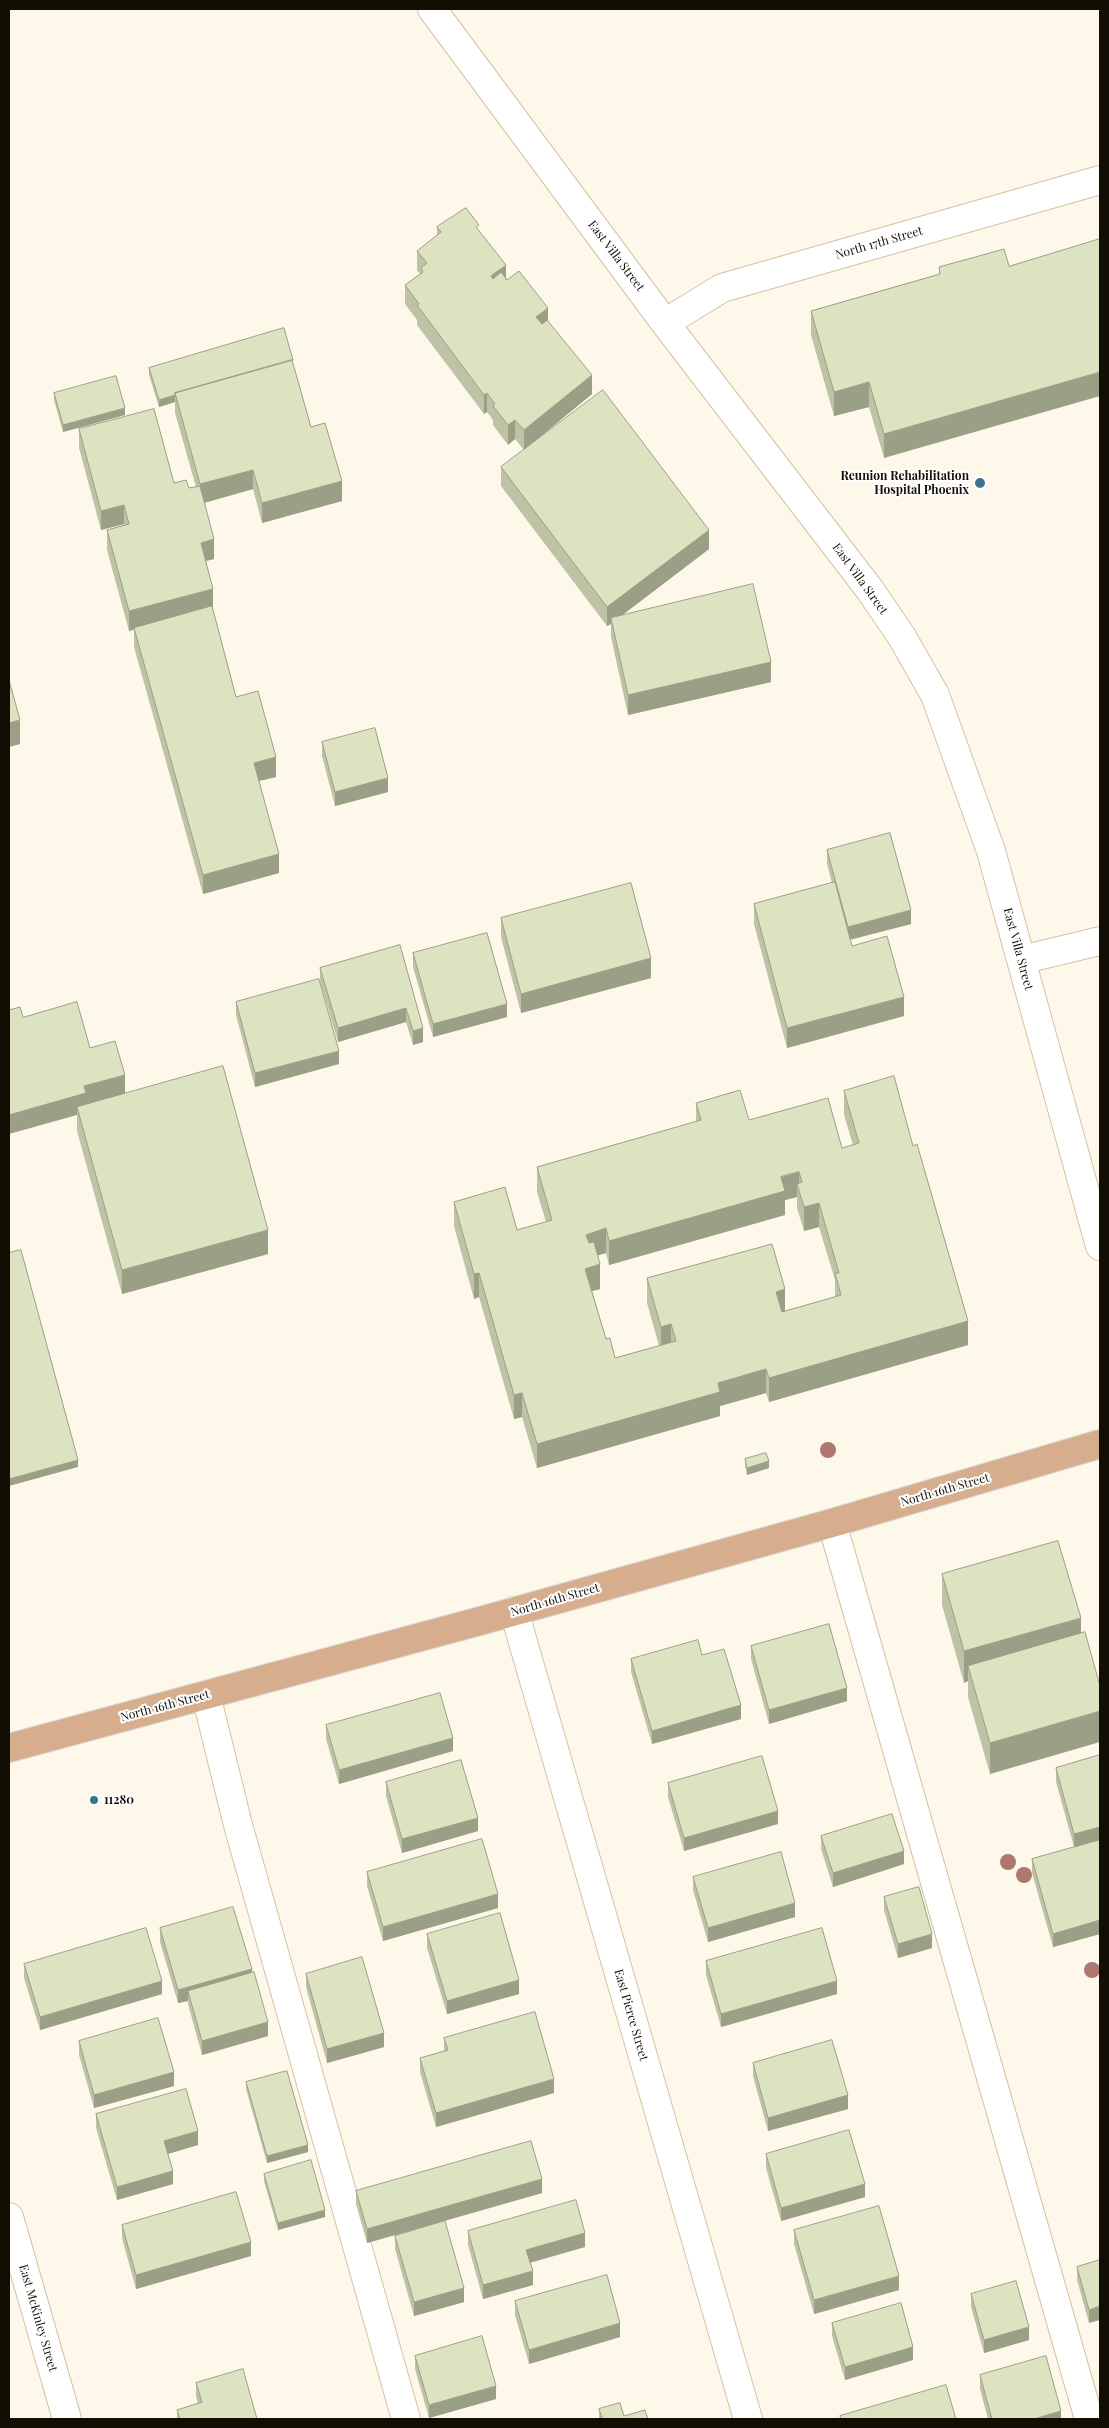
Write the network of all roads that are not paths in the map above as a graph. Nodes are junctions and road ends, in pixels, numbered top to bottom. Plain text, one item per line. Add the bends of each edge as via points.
1 (432, 9) edge
2 (1100, 180) edge
3 (665, 322) junction
4 (1100, 941) edge
5 (1021, 960) junction
6 (1100, 1246) edge
7 (1100, 1444) edge
8 (832, 1523) junction
9 (514, 1611) junction
10 (206, 1695) junction
11 (9, 1748) edge
12 (9, 2217) edge
13 (67, 2419) edge
14 (406, 2419) edge
15 (748, 2419) edge
16 (1089, 2419) edge

1 - 3 street, East Villa Street
2 - 3 street, North 17th Street via 722,288
3 - 5 street, East Villa Street via 870,590 935,695 991,851
4 - 5 street
5 - 6 street, East Villa Street
7 - 8 main road, North 16th Street
8 - 9 main road, North 16th Street
8 - 16 street
9 - 10 main road, North 16th Street
9 - 15 street, East Pierce Street
10 - 11 main road, North 16th Street
10 - 14 street via 238,1825
12 - 13 street, East McKinley Street

